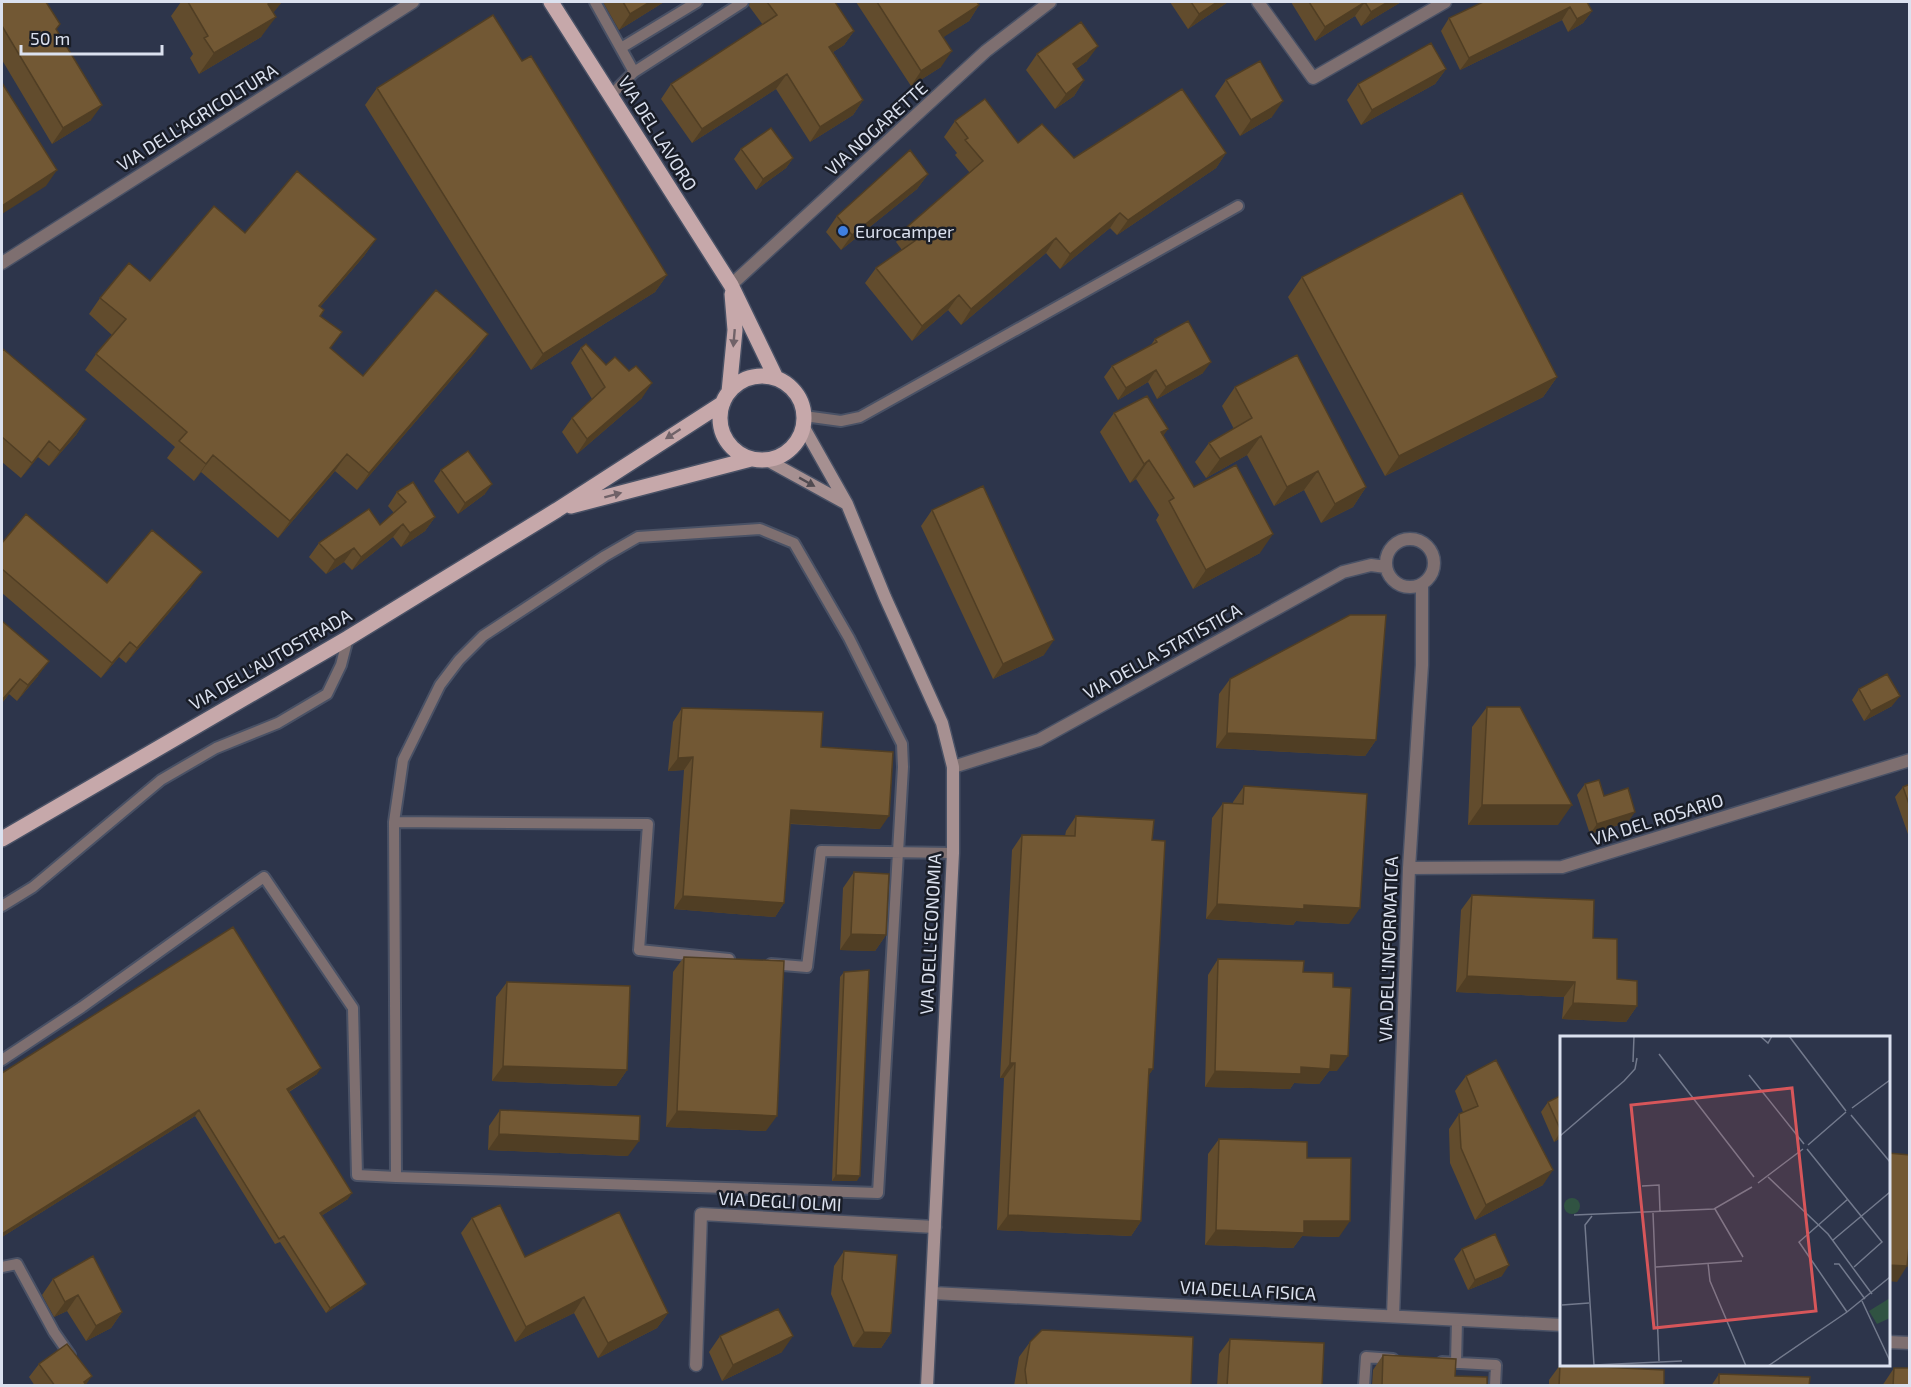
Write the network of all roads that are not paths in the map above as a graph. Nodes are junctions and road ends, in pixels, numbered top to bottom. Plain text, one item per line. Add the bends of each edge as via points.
1 (413, 2) edge
2 (551, 2) edge
3 (595, 2) edge
4 (697, 2) edge
5 (743, 2) edge
6 (1050, 2) edge
7 (1258, 2) edge
8 (1445, 2) edge
9 (621, 48) junction
10 (634, 72) junction
11 (611, 95) junction
12 (1238, 206) dead end
13 (2, 263) edge
14 (731, 285) junction
15 (776, 378) junction
16 (726, 397) junction
17 (804, 421) junction
18 (751, 459) junction
19 (767, 460) junction
20 (847, 504) junction
21 (557, 510) junction
22 (1386, 567) junction
23 (1422, 584) junction
24 (348, 638) junction
25 (1910, 760) edge
26 (953, 767) junction
27 (394, 822) junction
28 (2, 839) edge
29 (898, 852) junction
30 (952, 853) junction
31 (1409, 868) junction
32 (2, 906) edge
33 (740, 960) edge
34 (762, 963) edge
35 (2, 1060) edge
36 (396, 1177) junction
37 (935, 1227) junction
38 (2, 1267) edge
39 (932, 1293) junction
40 (1393, 1316) junction
41 (1457, 1320) junction
42 (1560, 1325) edge
43 (1890, 1342) edge
44 (1910, 1343) edge
45 (70, 1355) edge
46 (1400, 1360) edge
47 (1433, 1362) edge
48 (1456, 1363) junction
49 (696, 1365) dead end
50 (927, 1386) edge
51 (1364, 1386) edge
52 (1495, 1386) edge

1 - 13 street, VIA DELL'AGRICOLTURA
2 - 11 main road, VIA DEL LAVORO
3 - 9 lane
4 - 9 lane
5 - 10 lane
6 - 14 street, VIA NOGARETTE via 986,51
7 - 8 street via 1313,78
9 - 10 lane
10 - 11 lane
11 - 14 main road, VIA DEL LAVORO
12 - 17 lane via 860,417
14 - 15 main road, VIA DEL LAVORO
14 -> 16 main road, VIA DEL LAVORO via 735,330
15 - 16 main road, VIA DELL'AUTOSTRADA via 750,377 738,383
15 - 17 main road via 796,392
16 - 18 main road via 720,424 728,443
16 -> 21 main road, VIA DELL'AUTOSTRADA
17 - 19 main road via 799,439 791,449
17 - 20 main road, VIA DELL'ECONOMIA
18 - 19 main road, VIA DELL'AUTOSTRADA
21 -> 18 main road, VIA DELL'AUTOSTRADA
19 -> 20 main road
20 - 26 main road, VIA DELL'ECONOMIA via 942,723
21 - 24 main road, VIA DELL'AUTOSTRADA
22 - 23 street via 1400,584
22 - 23 street via 1388,553 1398,542 1420,541 1433,558 1432,573
22 - 26 street, VIA DELLA STATISTICA via 1371,565 1343,572 1039,740
23 - 31 street, VIA DELL'INFORMATICA via 1422,665
24 - 28 main road, VIA DELL'AUTOSTRADA
24 - 32 lane via 327,694 278,723 216,748 161,780 33,887
25 - 31 street, VIA DEL ROSARIO via 1562,867
26 - 30 main road, VIA DELL'ECONOMIA
27 - 29 lane via 403,760 440,685 483,636 638,537 760,529 794,543 849,638 902,744
27 - 33 lane via 648,824 639,950
27 - 36 lane
29 - 30 lane
29 - 34 lane via 820,851 807,967
29 - 36 lane via 878,1192
30 - 37 main road, VIA DELL'ECONOMIA
31 - 40 street, VIA DELL'INFORMATICA
35 - 36 lane via 264,877 352,1008 357,1175
37 - 39 main road, VIA DELL'ECONOMIA
37 - 49 street, VIA DEGLI OLMI via 701,1214
38 - 45 lane via 17,1264
39 - 40 street, VIA DELLA FISICA
39 - 50 main road, VIA DELL'ECONOMIA
40 - 41 street, VIA DELLA FISICA
41 - 42 street, VIA DELLA FISICA
41 - 48 lane
43 - 44 street
46 - 51 lane via 1366,1358
47 - 48 lane
48 - 52 lane via 1496,1365

